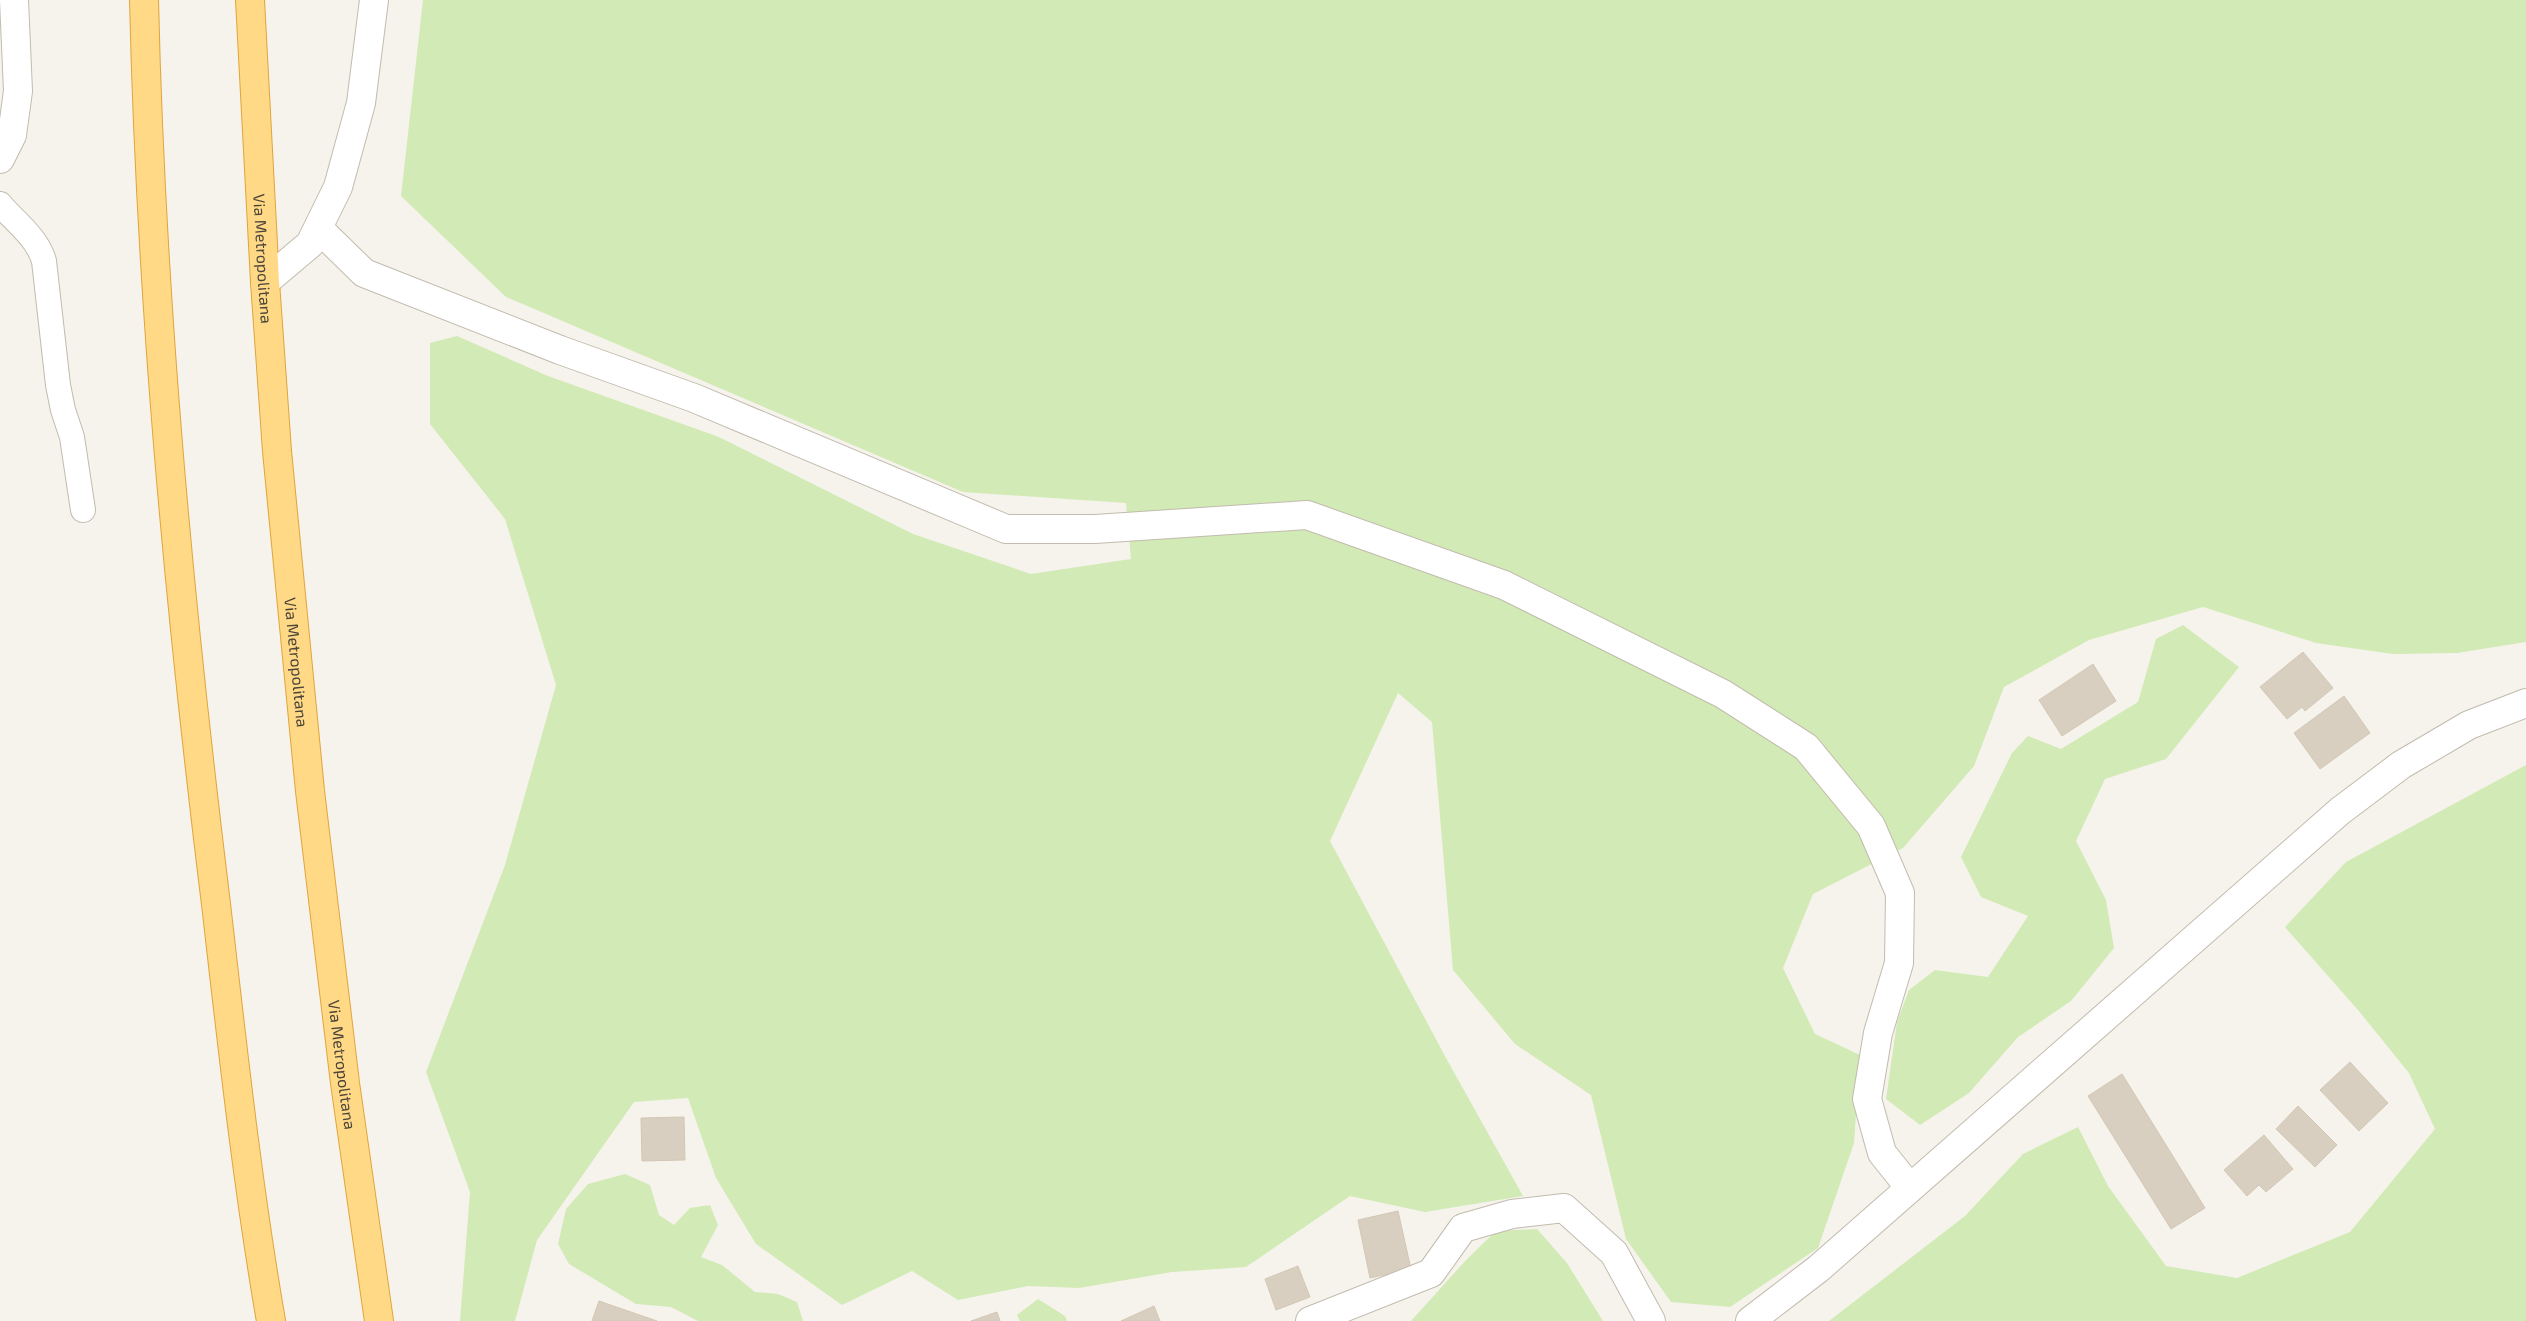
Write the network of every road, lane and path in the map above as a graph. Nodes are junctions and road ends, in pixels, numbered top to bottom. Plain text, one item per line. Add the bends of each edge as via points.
1 (14, 0) edge
2 (144, 0) edge
3 (250, 0) edge
4 (374, 0) edge
5 (0, 160) edge
6 (0, 204) edge
7 (318, 228) junction
8 (265, 282) junction
9 (83, 510) dead end
10 (2526, 703) edge
11 (1910, 1188) junction
12 (271, 1321) edge
13 (380, 1321) edge
14 (1310, 1321) edge
15 (1652, 1321) edge
16 (1750, 1321) edge

1 - 5 street via 18,91 12,135
2 - 12 highway via 156,296 170,467 204,809
3 - 8 highway, Via Metropolitana
4 - 7 street via 361,103 338,187
6 - 9 lane via 32,237 44,261 58,385 72,437
7 - 8 street via 310,244
7 - 11 street via 364,272 560,350 694,398 1006,529 1095,530 1307,515 1504,585 1723,694 1806,747 1871,826 1900,893 1899,963 1878,1033 1867,1099 1882,1153
8 - 13 highway, Via Metropolitana via 277,451 310,791 345,1083
10 - 11 street via 2469,725 2401,766 2340,811
11 - 16 street via 1818,1269
14 - 15 street via 1431,1273 1462,1228 1512,1214 1564,1208 1614,1253

